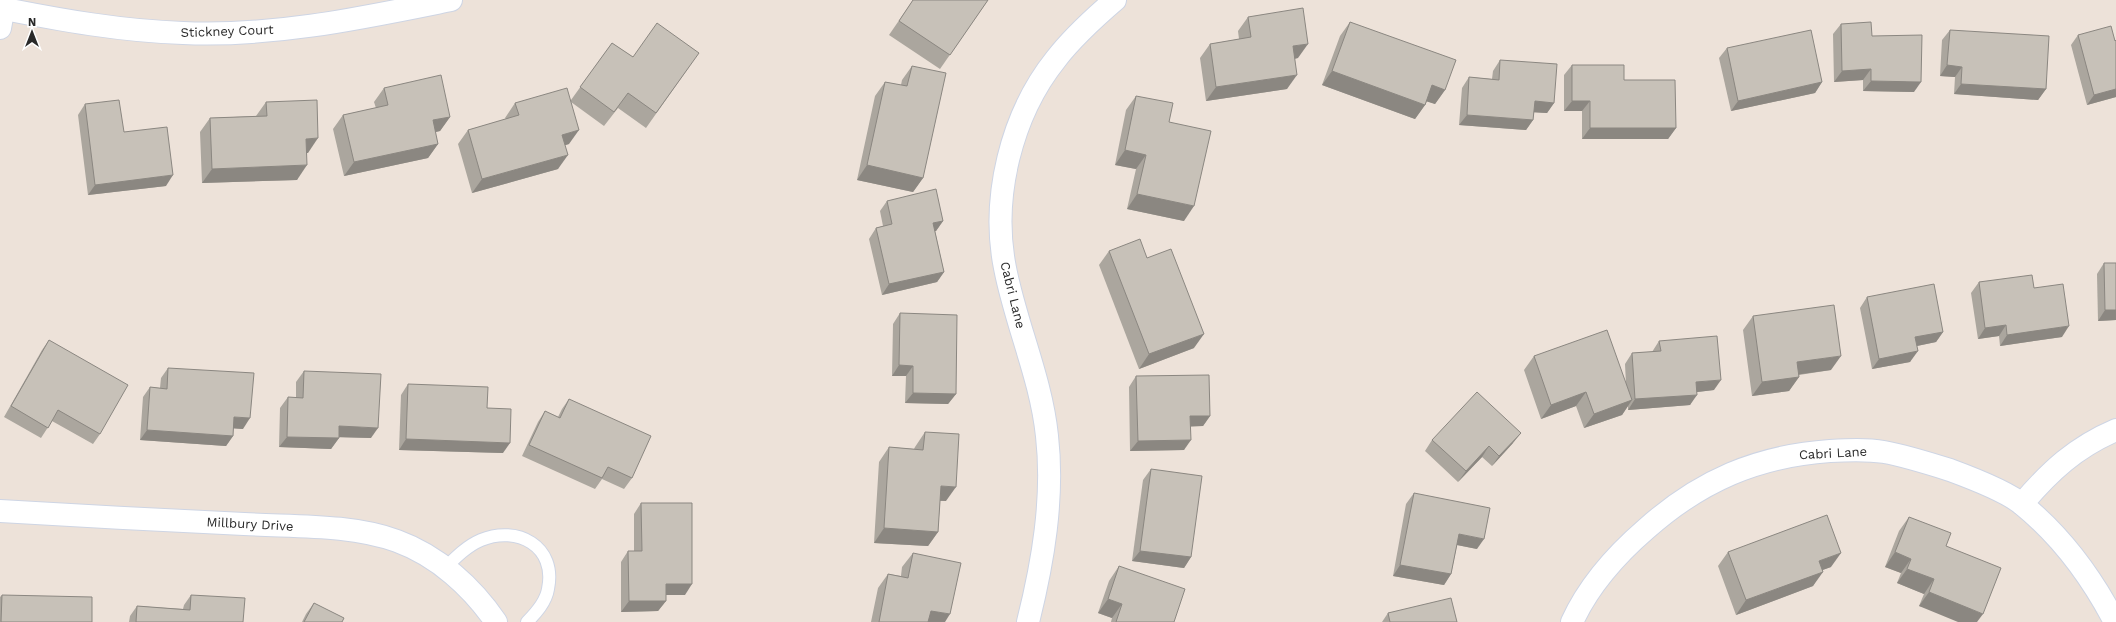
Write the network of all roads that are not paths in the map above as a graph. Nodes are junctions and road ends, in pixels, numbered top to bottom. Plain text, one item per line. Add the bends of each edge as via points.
1 (450, 0) edge
2 (1115, 0) edge
3 (2, 11) edge
4 (2116, 430) edge
5 (2022, 504) junction
6 (0, 511) edge
7 (445, 568) junction
8 (496, 622) edge
9 (527, 622) edge
10 (1028, 622) edge
11 (1572, 622) edge
12 (2115, 622) edge

1 - 3 street, Stickney Court via 373,16 296,28 240,33 140,30
2 - 10 street, Cabri Lane via 1072,40 1041,80 1016,133 1007,165 1001,237 1004,267 1034,372 1048,437 1047,522
4 - 5 street via 2093,440 2060,463
5 - 11 street, Cabri Lane via 1974,479 1928,463 1884,452 1854,449 1813,452 1759,462 1716,480 1688,496 1624,548 1591,591
5 - 12 street, Cabri Lane via 2078,562
6 - 7 street, Millbury Drive via 337,530 380,536 399,542
7 - 8 street, Millbury Drive via 462,581
7 - 9 lane via 470,546 493,536 522,536 542,553 550,576 543,602

